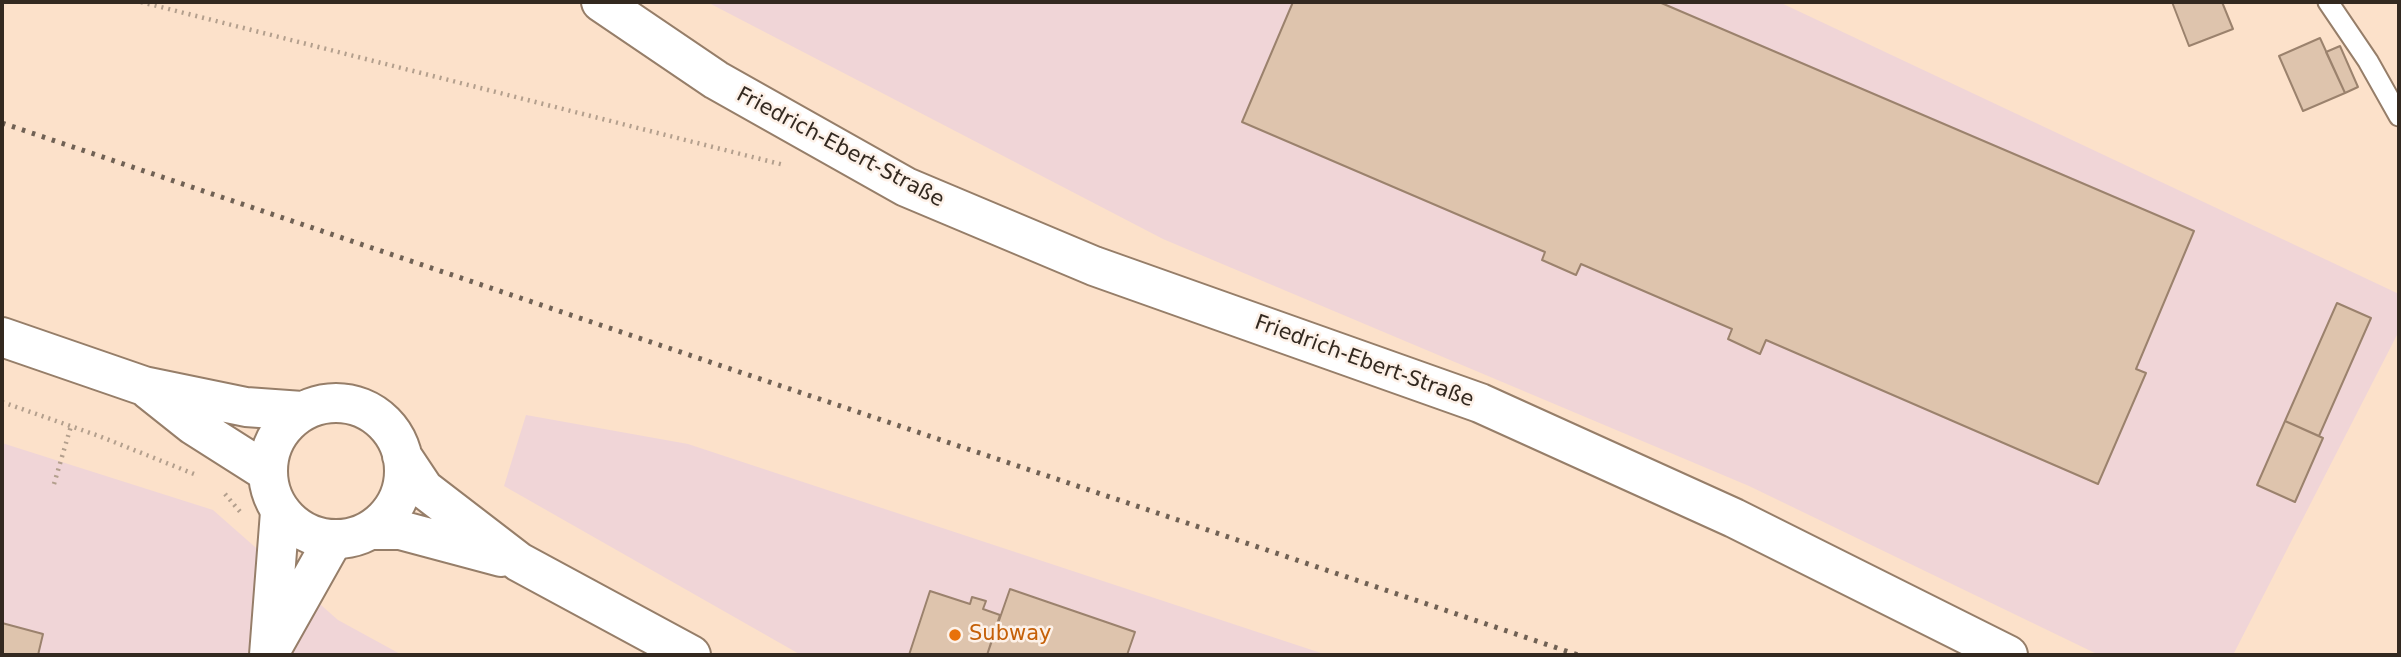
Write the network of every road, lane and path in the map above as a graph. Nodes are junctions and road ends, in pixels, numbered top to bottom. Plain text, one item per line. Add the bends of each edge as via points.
1 (141, 2) edge
2 (601, 2) edge
3 (2328, 2) edge
4 (2399, 116) edge
5 (827, 142) junction
6 (2, 337) edge
7 (144, 386) junction
8 (2, 402) edge
9 (302, 411) junction
10 (71, 426) junction
11 (402, 456) junction
12 (267, 472) junction
13 (205, 478) dead end
14 (54, 484) dead end
15 (222, 492) dead end
16 (263, 515) junction
17 (370, 530) junction
18 (333, 540) junction
19 (519, 562) junction
20 (269, 655) edge
21 (691, 655) edge
22 (2008, 655) edge

1 - 5 path via 798,169
2 - 5 street, Friedrich-Ebert-Straße via 716,80
3 - 4 lane
5 - 22 street, Friedrich-Ebert-Straße via 906,187 1094,266 1480,403 1734,518
6 - 7 street
7 - 9 street via 246,407
7 - 12 street via 193,425
8 - 10 path
9 - 11 street via 339,403 357,406 389,428
9 - 12 street via 276,437
10 - 13 path
10 - 14 path
11 - 17 street via 404,473 395,506
11 - 19 street via 424,489
12 - 16 street via 271,493
15 - 16 path
16 - 18 street via 287,519 303,532
16 - 20 street
17 - 18 street
17 - 19 street via 400,530
18 - 20 street
19 - 21 street

